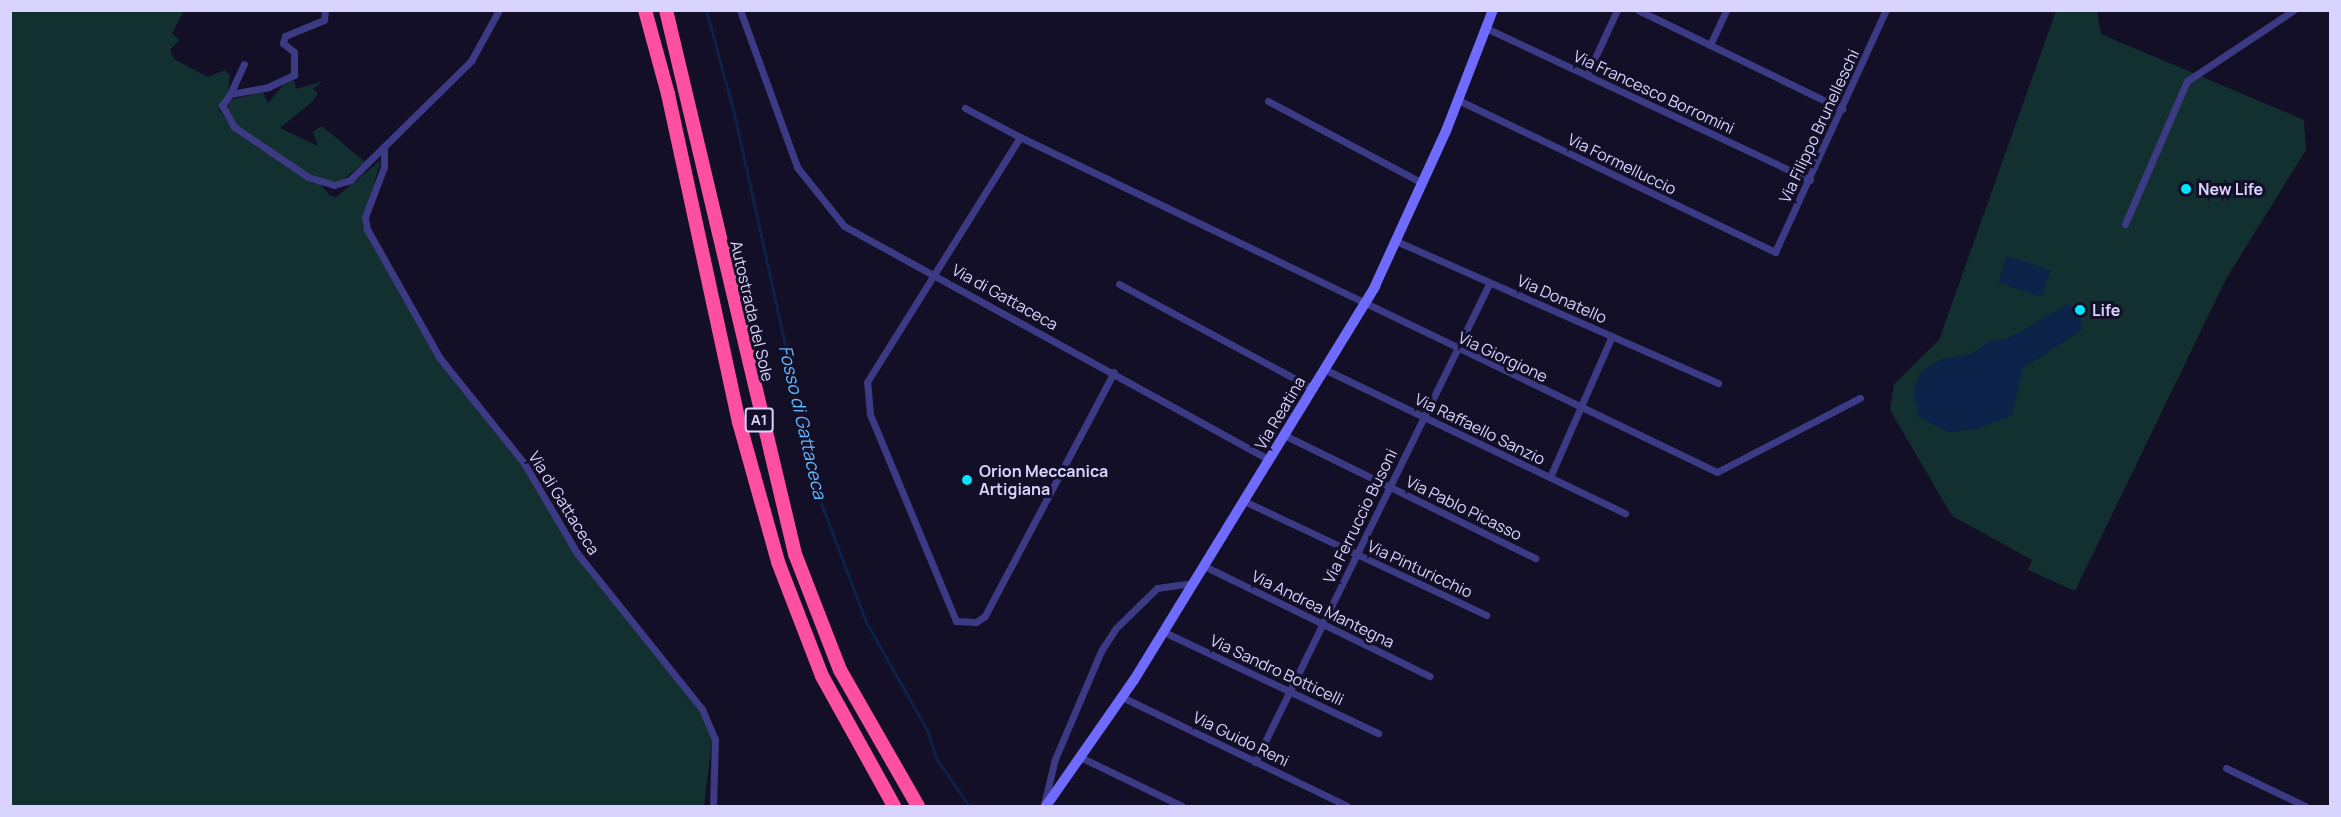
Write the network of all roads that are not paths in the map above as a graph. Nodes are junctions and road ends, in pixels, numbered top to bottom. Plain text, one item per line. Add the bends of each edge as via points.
1 (325, 10) edge
2 (499, 10) edge
3 (645, 10) edge
4 (666, 10) edge
5 (740, 10) edge
6 (1493, 10) edge
7 (1617, 10) edge
8 (1638, 10) edge
9 (1726, 10) edge
10 (1886, 10) edge
11 (2294, 10) edge
12 (1486, 28) junction
13 (1710, 45) junction
14 (244, 64) dead end
15 (1587, 75) junction
16 (230, 94) junction
17 (1458, 100) junction
18 (1268, 102) dead end
19 (965, 108) dead end
20 (1842, 109) junction
21 (1020, 137) junction
22 (384, 150) junction
23 (1810, 180) junction
24 (1422, 183) junction
25 (2125, 224) dead end
26 (1396, 240) junction
27 (1775, 252) joint
28 (933, 273) junction
29 (1490, 282) junction
30 (1119, 284) dead end
31 (1363, 306) junction
32 (1612, 336) junction
33 (1456, 350) junction
34 (1324, 369) junction
35 (1114, 372) junction
36 (1718, 383) dead end
37 (1312, 388) junction
38 (1860, 398) dead end
39 (1580, 408) junction
40 (1424, 417) junction
41 (1284, 435) junction
42 (1269, 460) junction
43 (1550, 477) junction
44 (1390, 487) junction
45 (1244, 501) junction
46 (1625, 513) dead end
47 (1357, 554) junction
48 (1535, 558) dead end
49 (1204, 566) junction
50 (1194, 583) junction
51 (1486, 615) dead end
52 (1323, 624) junction
53 (1164, 632) junction
54 (1430, 676) dead end
55 (1290, 692) junction
56 (1122, 696) junction
57 (1378, 733) dead end
58 (1080, 758) junction
59 (1255, 762) junction
60 (2226, 768) dead end
61 (713, 807) edge
62 (894, 807) edge
63 (918, 807) edge
64 (1045, 807) edge
65 (1182, 807) edge
66 (1347, 807) edge
67 (2306, 807) edge

1 - 16 street via 324,20 285,36 283,43 294,52 294,75 268,87
2 - 22 street via 471,61
3 - 62 highway, A1 via 668,94 739,422 778,562 822,676
4 - 63 highway, Autostrada del Sole / A1 via 795,554 840,670
5 - 28 street, Via di Gattaceca via 811,190 844,226
6 - 12 street, Via Reatina
7 - 15 street
8 - 13 street
9 - 13 street
10 - 20 street, Via Filippo Brunelleschi
11 - 25 street via 2187,81
12 - 15 street, Via Francesco Borromini
12 - 17 street, Via Reatina
13 - 20 street
14 - 16 street
15 - 23 street, Via Francesco Borromini
16 - 22 street via 222,106 247,137 323,183 350,180
17 - 24 street, Via Reatina
17 - 27 street, Via Formelluccio
18 - 24 street
19 - 21 street, Via Giorgione
20 - 23 street, Via Filippo Brunelleschi
21 - 28 street
21 - 31 street, Via Giorgione
22 - 61 street, Via di Gattaceca via 384,167 365,217 367,229 438,357 524,463 577,553 702,708 715,739
23 - 27 street, Via Filippo Brunelleschi
24 - 26 street, Via Reatina
26 - 29 street, Via Donatello
26 - 31 street, Via Reatina
28 - 35 street, Via di Gattaceca
28 - 35 street via 872,368 866,401 956,621 976,622 985,616
29 - 32 street, Via Donatello
29 - 33 street, Via Ferruccio Busoni
30 - 37 street
31 - 33 street, Via Giorgione
31 - 34 street, Via Reatina
32 - 36 street, Via Donatello
32 - 39 street
33 - 39 street, Via Giorgione
33 - 40 street, Via Ferruccio Busoni
34 - 37 street, Via Reatina
34 - 40 street, Via Raffaello Sanzio
35 - 42 street, Via di Gattaceca
37 - 41 street, Via Reatina
38 - 39 street, Via Giorgione via 1717,472
39 - 43 street
40 - 43 street, Via Raffaello Sanzio
40 - 44 street, Via Ferruccio Busoni
41 - 42 street, Via Reatina
41 - 44 street, Via Pablo Picasso
42 - 45 street, Via Reatina
43 - 46 street, Via Raffaello Sanzio
44 - 47 street, Via Ferruccio Busoni
44 - 48 street, Via Pablo Picasso
45 - 47 street, Via Pinturicchio
45 - 49 street, Via Reatina
47 - 51 street, Via Pinturicchio
47 - 52 street, Via Ferruccio Busoni
49 - 50 street, Via Reatina
49 - 52 street, Via Andrea Mantegna
50 - 53 street, Via Reatina
50 - 64 street via 1157,588 1111,635 1055,759
52 - 54 street, Via Andrea Mantegna
52 - 55 street, Via Ferruccio Busoni
53 - 55 street, Via Sandro Botticelli
53 - 56 street, Via Reatina
55 - 57 street, Via Sandro Botticelli
55 - 59 street, Via Ferruccio Busoni
56 - 58 street, Via Reatina
56 - 59 street, Via Guido Reni
58 - 64 street, Via Reatina
58 - 65 street
59 - 66 street, Via Guido Reni
60 - 67 street

